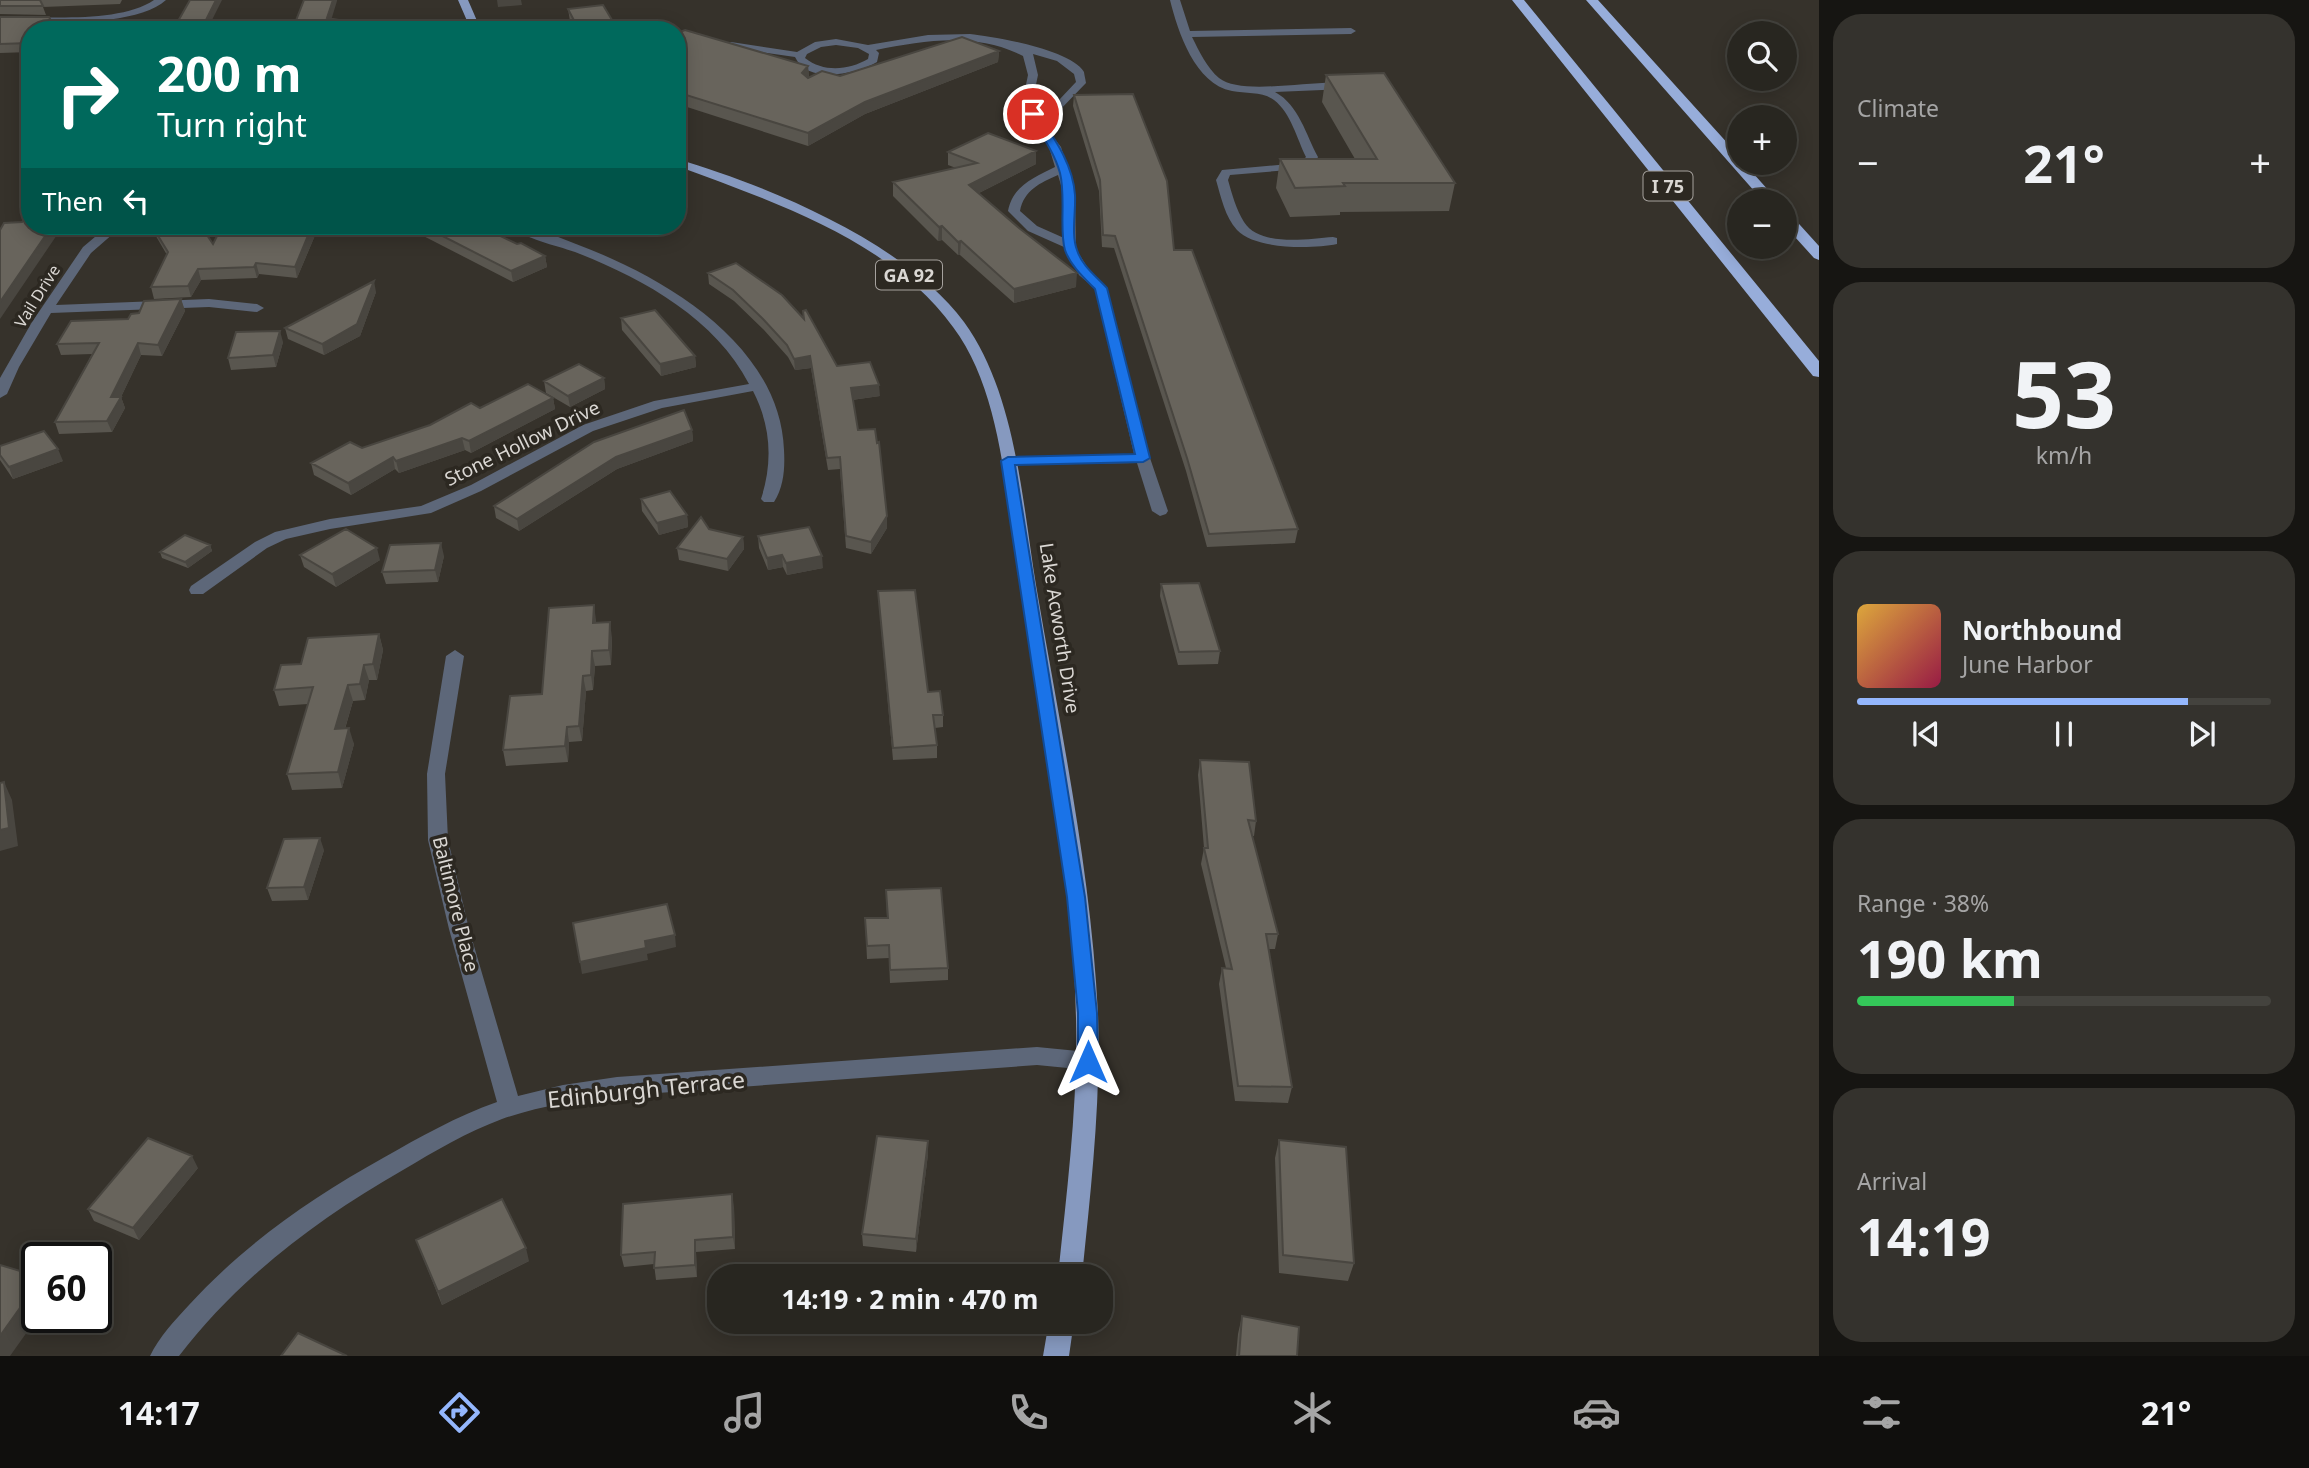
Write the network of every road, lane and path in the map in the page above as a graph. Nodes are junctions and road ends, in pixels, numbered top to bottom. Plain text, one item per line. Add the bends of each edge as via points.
1 (161, 0) edge
2 (463, 0) edge
3 (1175, 0) edge
4 (1518, 0) edge
5 (1592, 0) edge
6 (0, 19) edge
7 (472, 21) edge
8 (1351, 31) dead end
9 (1188, 34) junction
10 (724, 44) edge
11 (1016, 46) junction
12 (867, 48) junction
13 (800, 55) junction
14 (1355, 85) edge
15 (1255, 89) junction
16 (1041, 129) junction
17 (686, 166) edge
18 (1063, 168) junction
19 (1760, 189) edge
20 (1797, 230) edge
21 (102, 235) edge
22 (539, 235) edge
23 (1333, 241) dead end
24 (1071, 246) junction
25 (1819, 255) edge
26 (257, 308) dead end
27 (48, 309) junction
28 (1819, 372) edge
29 (759, 386) junction
30 (0, 394) edge
31 (1143, 458) junction
32 (1008, 461) junction
33 (769, 499) dead end
34 (1160, 511) dead end
35 (197, 590) dead end
36 (455, 656) dead end
37 (1088, 1062) junction
38 (510, 1107) junction
39 (1071, 1264) edge
40 (1060, 1334) edge
41 (163, 1356) edge
42 (1056, 1356) edge

1 - 6 street via 150,9 127,15
2 - 7 main road
3 - 9 street
4 - 28 highway, I 75
5 - 19 highway
8 - 9 street
9 - 15 street via 1211,78 1225,86
10 - 13 street
11 - 12 street via 974,37
11 - 16 street via 1032,63 1028,99
11 - 16 street via 1049,54 1079,73 1081,83 1050,113
12 - 13 street via 828,43 809,47
12 - 13 street via 874,56 865,66 824,74 804,64
14 - 15 street
15 - 23 street via 1275,95 1284,104 1312,157 1301,166 1226,172 1222,180 1239,225 1269,241
16 - 18 street
17 - 32 main road, Lake Acworth Drive / GA 92 via 836,230 921,284 959,324 979,358 994,397
18 - 24 street via 1069,192
18 - 24 street via 1021,189 1014,211 1044,236
20 - 25 highway
21 - 27 street, Vail Drive via 84,253
22 - 29 street via 621,267 679,301 733,349
24 - 31 street via 1077,262 1101,288
26 - 27 street via 209,303
27 - 30 street, Vail Drive
29 - 33 street via 776,439 777,468
29 - 35 street, Stone Hollow Drive via 659,404 588,428 425,510 281,535
31 - 32 street
31 - 34 street
32 - 37 main road, Lake Acworth Drive / GA 92 via 1076,897
36 - 38 street, Baltimore Place via 436,774 438,840
37 - 38 street, Edinburgh Terrace via 1037,1056 620,1087
37 - 39 main road, Lake Acworth Drive / GA 92
38 - 41 street, Edinburgh Terrace via 453,1130 316,1209 251,1258 192,1317
40 - 42 main road

